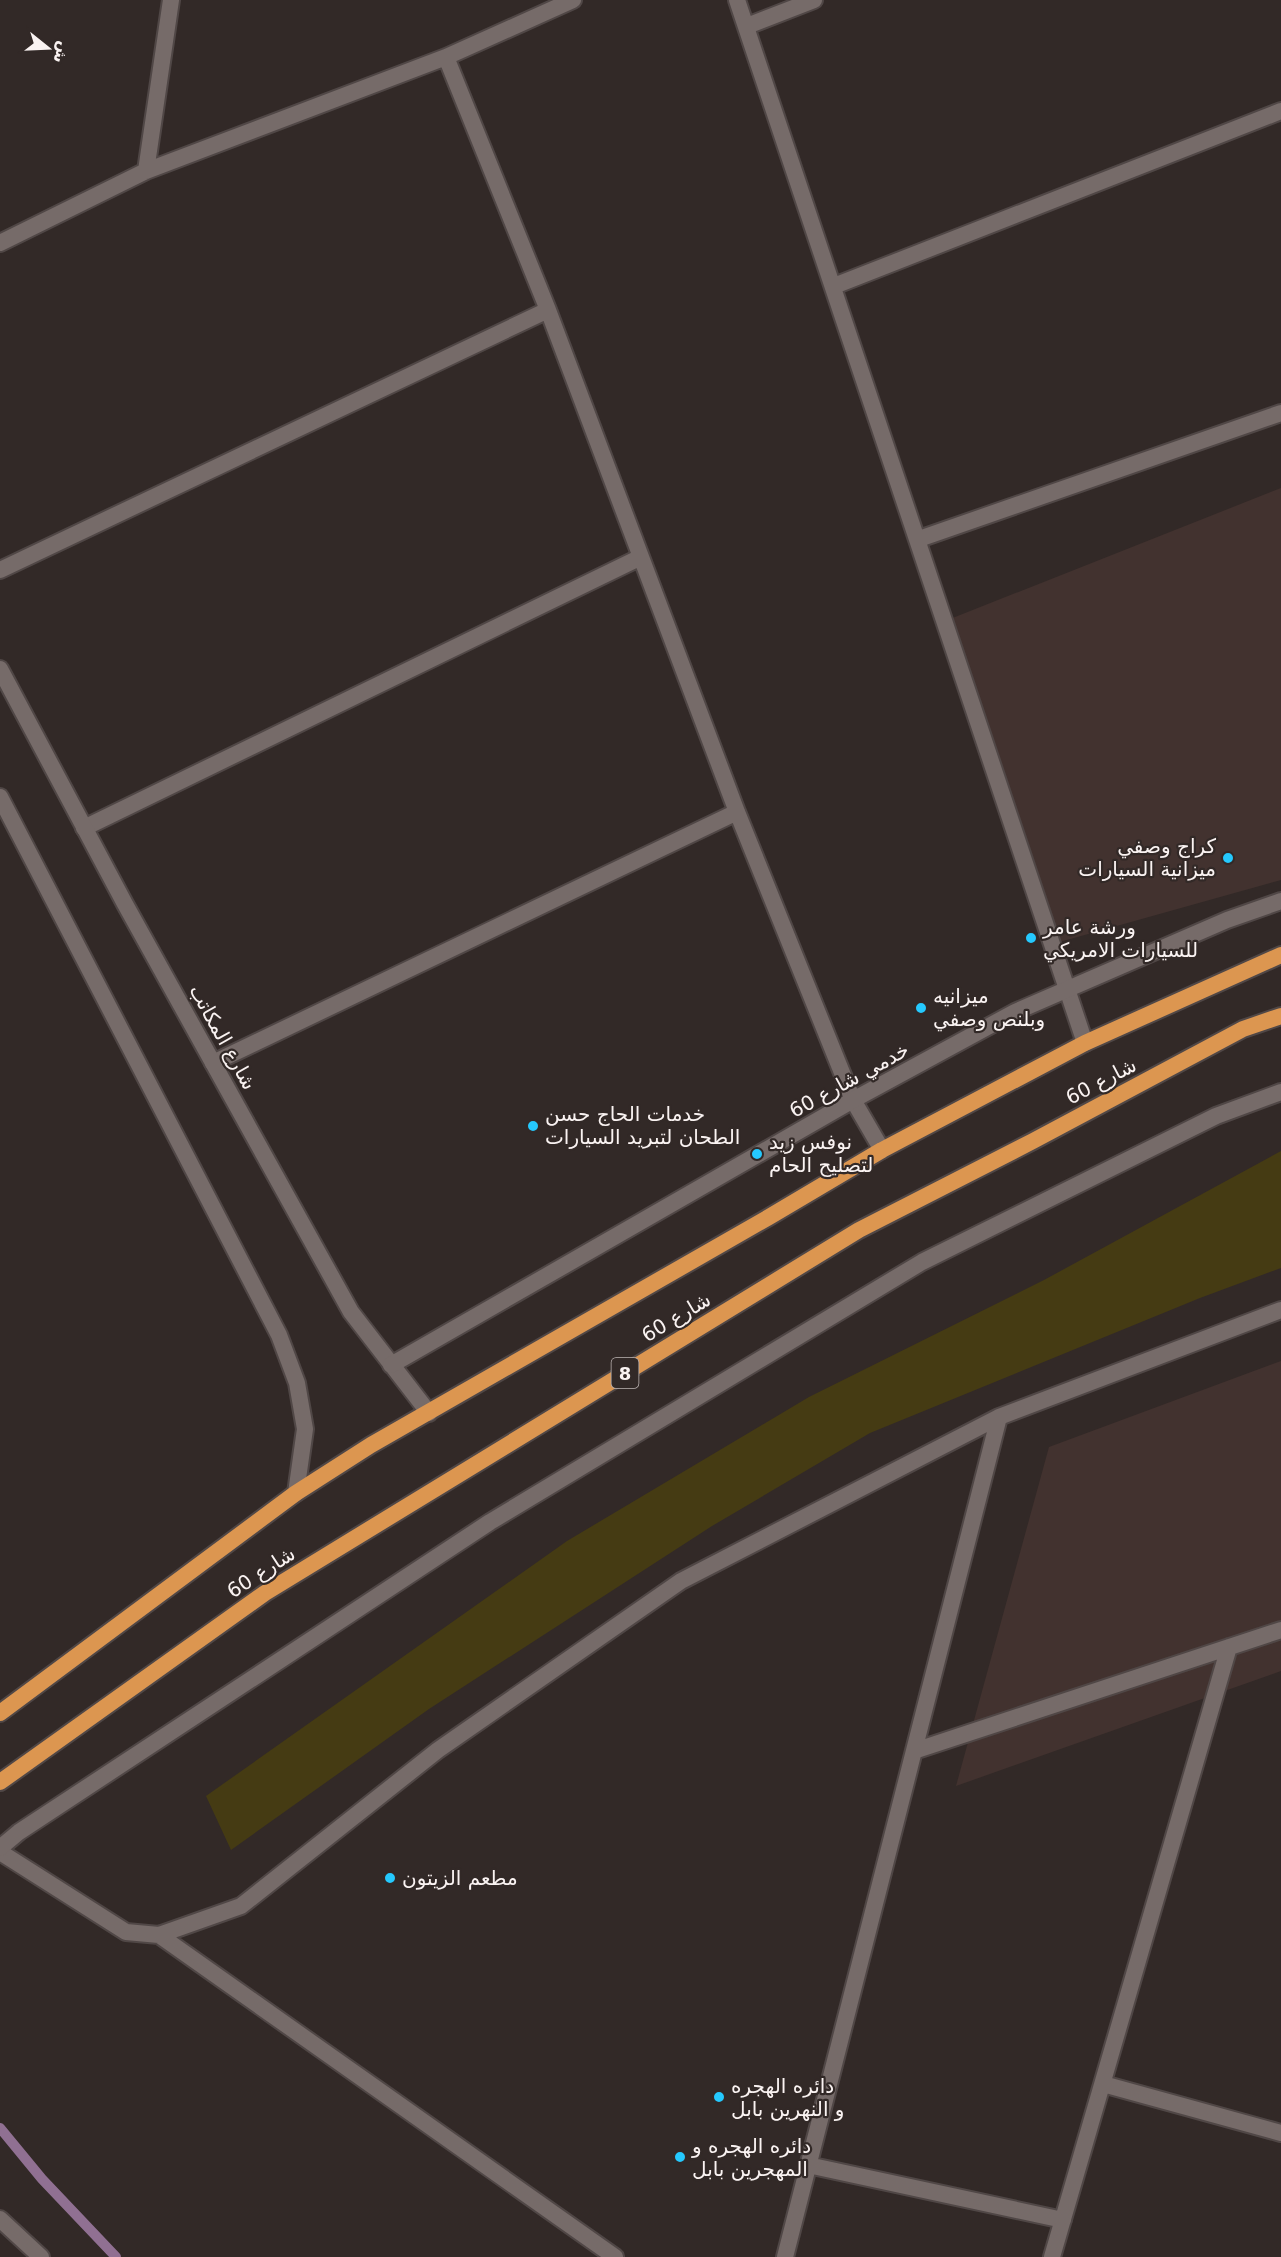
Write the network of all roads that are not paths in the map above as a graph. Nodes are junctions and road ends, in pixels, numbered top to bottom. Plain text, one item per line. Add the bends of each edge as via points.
1 (171, 0) edge
2 (573, 0) edge
3 (737, 0) edge
4 (814, 0) edge
5 (747, 26) junction
6 (446, 57) junction
7 (1281, 111) edge
8 (146, 171) junction
9 (0, 243) edge
10 (834, 286) junction
11 (548, 310) junction
12 (1281, 412) edge
13 (919, 539) junction
14 (641, 557) junction
15 (0, 570) edge
16 (0, 669) edge
17 (0, 797) edge
18 (737, 812) junction
19 (84, 828) junction
20 (1281, 901) edge
21 (1281, 955) edge
22 (1068, 989) junction
23 (1281, 1016) edge
24 (1085, 1043) junction
25 (213, 1064) junction
26 (1281, 1092) edge
27 (853, 1100) junction
28 (882, 1150) junction
29 (1281, 1310) edge
30 (391, 1365) junction
31 (429, 1413) junction
32 (999, 1417) junction
33 (296, 1493) junction
34 (1281, 1630) edge
35 (1229, 1647) junction
36 (0, 1713) edge
37 (914, 1751) junction
38 (0, 1782) edge
39 (0, 1850) edge
40 (159, 1935) junction
41 (1104, 2084) junction
42 (1281, 2133) edge
43 (808, 2165) junction
44 (0, 2219) edge
45 (1063, 2220) junction
46 (41, 2257) edge
47 (615, 2257) edge
48 (785, 2257) edge
49 (1052, 2257) edge

1 - 8 street
2 - 6 street
3 - 5 street
4 - 5 street
5 - 10 street
6 - 8 street
6 - 11 street
7 - 10 street
8 - 9 street
10 - 13 street
11 - 14 street
11 - 15 street
12 - 13 street
13 - 22 street
14 - 18 street
14 - 19 street
16 - 19 street, شارع المکاتب
17 - 33 street via 279,1335 297,1383 305,1429
18 - 25 street
18 - 27 street
19 - 25 street, شارع المکاتب
20 - 22 street, خدمي شارع 60 via 1227,920
21 - 24 highway, شارع 60
22 - 24 street
22 - 27 street, خدمي شارع 60 via 1015,1012
23 - 38 highway, شارع 60 / 8 via 1243,1029 859,1230 265,1593
24 - 28 highway, شارع 60
25 - 30 street, شارع المکاتب via 351,1312
26 - 39 street via 1216,1116 922,1262 490,1522 20,1832
27 - 28 street
27 - 30 street, خدمي شارع 60
28 - 31 highway, شارع 60
29 - 32 street
30 - 31 street, شارع المکاتب
31 - 33 highway, شارع 60
32 - 37 street
32 - 40 street via 681,1581 438,1750 241,1906
33 - 36 highway, شارع 60
34 - 35 street
35 - 37 street
35 - 41 street
37 - 43 street
39 - 40 street via 126,1932
40 - 47 street
41 - 42 street
41 - 45 street
43 - 45 street
43 - 48 street
44 - 46 street
45 - 49 street

